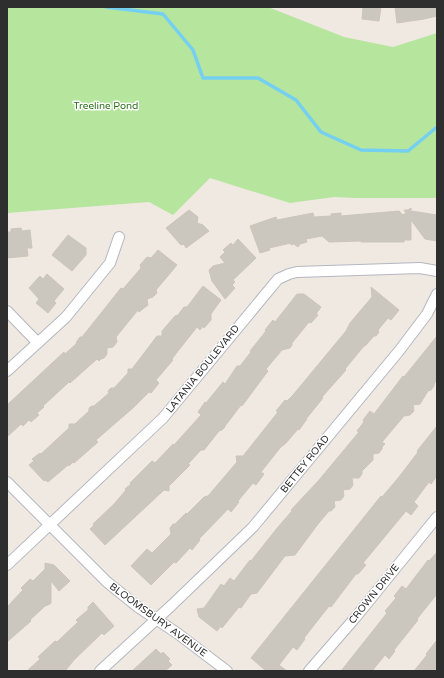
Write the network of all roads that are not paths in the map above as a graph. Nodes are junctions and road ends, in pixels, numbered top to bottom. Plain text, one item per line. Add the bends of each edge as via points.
1 (119, 237) dead end
2 (437, 271) edge
3 (437, 294) edge
4 (7, 311) edge
5 (38, 343) junction
6 (7, 371) edge
7 (7, 482) edge
8 (437, 517) edge
9 (50, 524) junction
10 (7, 565) edge
11 (157, 619) junction
12 (100, 671) edge
13 (227, 671) edge
14 (309, 671) edge

1 - 5 street via 110,263 66,317
2 - 9 street, LATANIA BOULEVARD via 420,268 297,272 278,279 163,418
3 - 11 street, BETTEY ROAD via 418,327 253,527
4 - 5 street
5 - 6 street
7 - 9 street, BLOOMSBURY AVENUE
8 - 14 street, CROWN DRIVE
9 - 10 street, LATANIA BOULEVARD
9 - 11 street, BLOOMSBURY AVENUE via 107,582
11 - 12 street, BETTEY ROAD
11 - 13 street, BLOOMSBURY AVENUE

